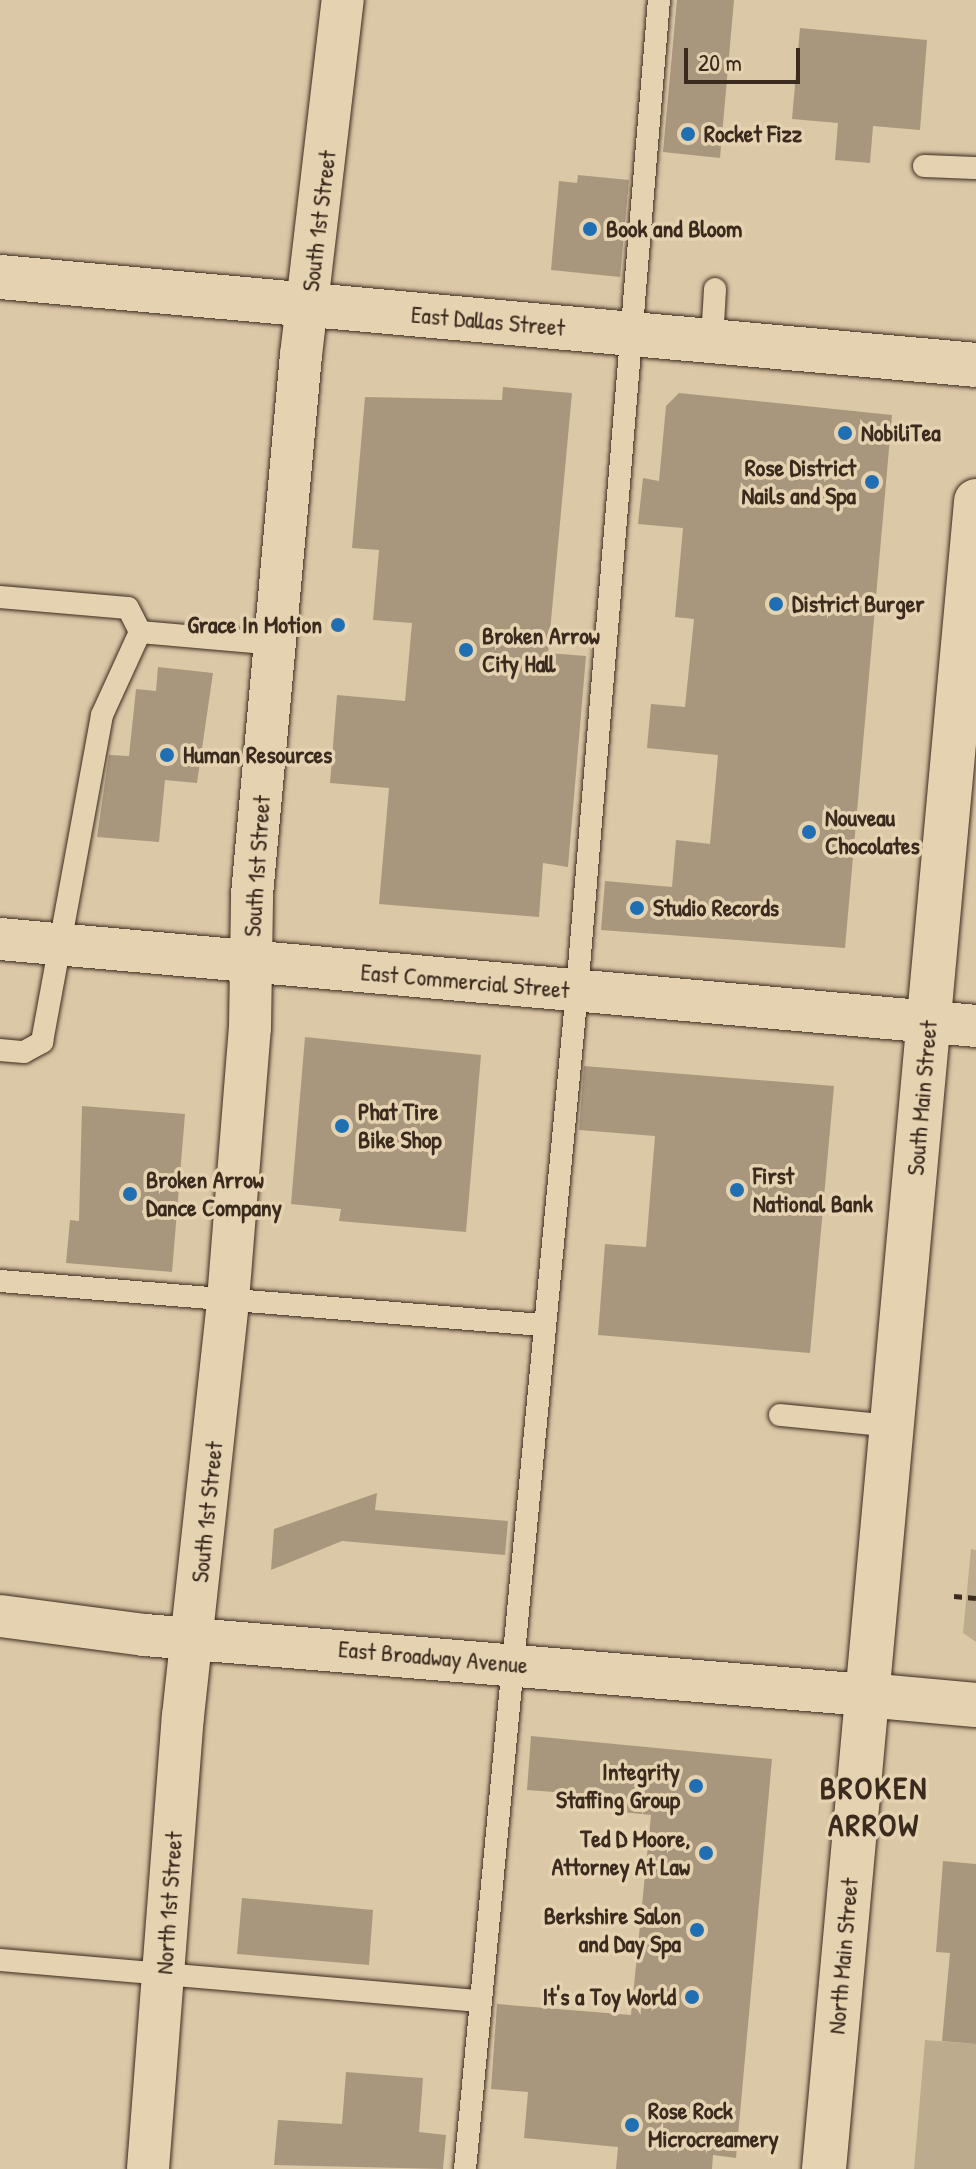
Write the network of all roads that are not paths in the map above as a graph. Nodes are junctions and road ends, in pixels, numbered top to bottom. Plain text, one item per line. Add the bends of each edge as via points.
1 (343, 0) edge
2 (659, 0) edge
3 (924, 166) dead end
4 (976, 168) edge
5 (0, 277) edge
6 (715, 289) dead end
7 (308, 304) junction
8 (629, 334) junction
9 (712, 340) junction
10 (976, 365) edge
11 (976, 501) edge
12 (0, 597) edge
13 (140, 632) junction
14 (276, 644) junction
15 (0, 939) edge
16 (58, 945) junction
17 (251, 962) junction
18 (577, 991) junction
19 (929, 1023) junction
20 (976, 1026) edge
21 (0, 1050) edge
22 (0, 1281) edge
23 (228, 1300) junction
24 (542, 1325) junction
25 (780, 1415) dead end
26 (892, 1426) junction
27 (0, 1616) edge
28 (193, 1637) junction
29 (513, 1664) junction
30 (866, 1695) junction
31 (976, 1705) edge
32 (0, 1960) edge
33 (164, 1977) junction
34 (477, 2001) junction
35 (148, 2169) edge
36 (465, 2169) edge
37 (824, 2169) edge

1 - 7 street, South 1st Street
2 - 8 lane
3 - 4 lane
5 - 7 main road, East Dallas Street
6 - 9 lane
7 - 8 main road, East Dallas Street
7 - 14 street, South 1st Street
8 - 9 main road, East Dallas Street
8 - 18 lane
9 - 10 main road, East Dallas Street
11 - 19 main road, South Main Street
12 - 13 lane via 128,608
13 - 14 lane
13 - 16 lane via 102,715
14 - 17 street, South 1st Street
15 - 16 street, East Commercial Street
16 - 17 street, East Commercial Street
16 - 21 lane via 42,1042 24,1052
17 - 18 street, East Commercial Street
17 - 23 street, South 1st Street
18 - 19 street, East Commercial Street
18 - 24 lane
19 - 20 street, East Commercial Street
19 - 26 main road, South Main Street
22 - 23 lane
23 - 24 lane
23 - 28 street, South 1st Street
24 - 29 lane
25 - 26 lane
26 - 30 main road, South Main Street
27 - 28 street, East Broadway Avenue
28 - 29 street, East Broadway Avenue
28 - 33 street, North 1st Street
29 - 30 street, East Broadway Avenue
29 - 34 lane
30 - 31 main road
30 - 37 main road, North Main Street
32 - 33 lane
33 - 34 lane
33 - 35 street, North 1st Street
34 - 36 lane

